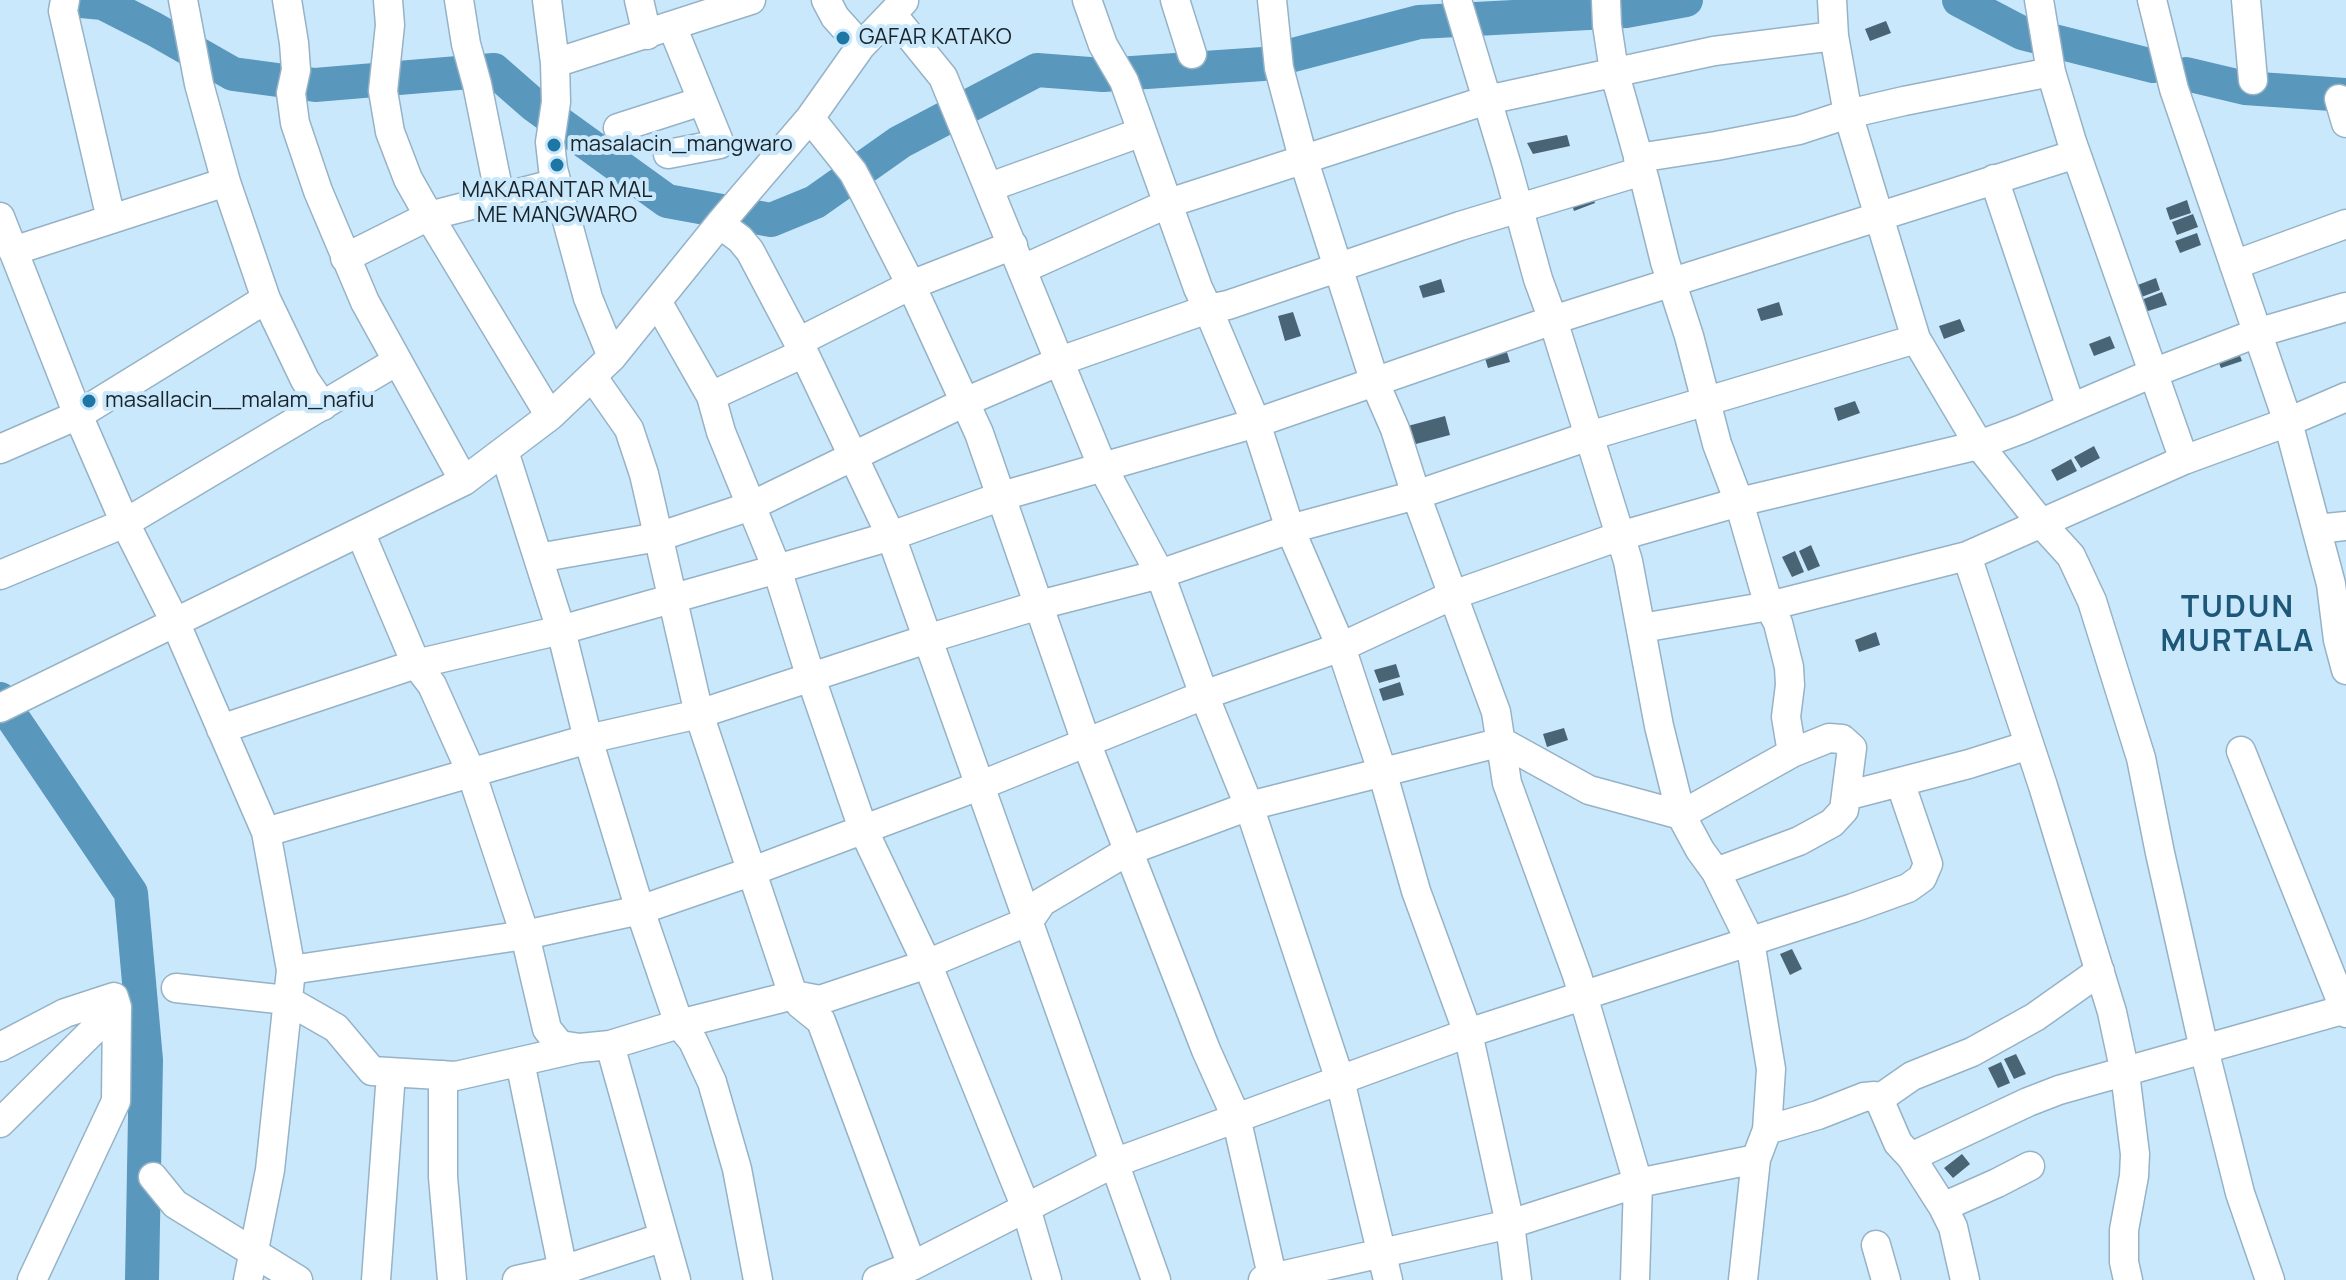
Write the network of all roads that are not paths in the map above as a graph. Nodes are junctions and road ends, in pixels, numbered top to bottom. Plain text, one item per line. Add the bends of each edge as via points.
1 (287, 0) edge
2 (388, 0) edge
3 (459, 0) edge
4 (547, 0) edge
5 (639, 0) edge
6 (826, 0) edge
7 (1087, 0) edge
8 (1175, 0) edge
9 (1272, 0) edge
10 (1832, 0) edge
11 (2039, 0) edge
12 (2152, 0) edge
13 (2246, 0) edge
14 (183, 1) edge
15 (1457, 2) edge
16 (734, 3) edge
17 (64, 5) edge
18 (898, 7) edge
19 (1606, 10) edge
20 (660, 30) junction
21 (1834, 36) junction
22 (861, 46) junction
23 (2047, 53) junction
24 (1192, 54) dead end
25 (555, 63) junction
26 (1614, 71) junction
27 (2253, 80) dead end
28 (1487, 100) junction
29 (702, 101) junction
30 (1848, 114) junction
31 (810, 118) junction
32 (618, 128) dead end
33 (1142, 132) junction
34 (668, 154) dead end
35 (2076, 154) junction
36 (1303, 158) junction
37 (1640, 165) junction
38 (1994, 179) junction
39 (226, 182) junction
40 (557, 183) junction
41 (990, 187) junction
42 (500, 198) junction
43 (1169, 203) junction
44 (1519, 208) junction
45 (429, 216) junction
46 (1877, 216) junction
47 (0, 217) edge
48 (725, 218) junction
49 (111, 219) junction
50 (2346, 224) edge
51 (13, 251) junction
52 (1018, 257) junction
53 (345, 258) junction
54 (2234, 265) junction
55 (1337, 267) junction
56 (1672, 283) junction
57 (911, 285) junction
58 (266, 299) junction
59 (658, 303) junction
60 (2346, 307) edge
61 (1208, 309) junction
62 (1553, 320) junction
63 (2257, 333) junction
64 (1916, 339) junction
65 (801, 347) junction
66 (397, 361) junction
67 (1060, 361) junction
68 (602, 366) junction
69 (2153, 373) junction
70 (1375, 383) junction
71 (711, 396) junction
72 (2346, 397) edge
73 (965, 402) junction
74 (1706, 402) junction
75 (323, 406) junction
76 (2071, 408) junction
77 (78, 415) junction
78 (550, 416) junction
79 (2288, 422) junction
80 (1256, 423) junction
81 (1589, 436) junction
82 (1979, 445) junction
83 (0, 449) edge
84 (504, 451) junction
85 (853, 457) junction
86 (2184, 460) junction
87 (1103, 468) junction
88 (464, 481) junction
89 (1416, 495) junction
90 (1002, 496) junction
91 (1739, 502) junction
92 (751, 506) junction
93 (125, 523) junction
94 (2041, 523) junction
95 (2346, 526) edge
96 (1290, 529) junction
97 (2317, 529) junction
98 (360, 532) junction
99 (891, 536) junction
100 (1620, 536) junction
101 (658, 537) junction
102 (1967, 556) junction
103 (538, 558) junction
104 (777, 569) junction
105 (5, 572) edge
106 (1160, 574) junction
107 (1453, 595) junction
108 (671, 598) junction
109 (1039, 605) junction
110 (1769, 606) junction
111 (176, 624) junction
112 (1642, 628) junction
113 (561, 630) junction
114 (927, 639) junction
115 (1341, 647) junction
116 (416, 664) junction
117 (2346, 670) edge
118 (811, 678) junction
119 (1204, 695) junction
120 (0, 708) edge
121 (699, 714) junction
122 (221, 729) junction
123 (588, 739) junction
124 (1086, 742) junction
125 (1502, 742) junction
126 (2029, 745) junction
127 (2241, 751) dead end
128 (1792, 753) junction
129 (1382, 771) junction
130 (471, 772) junction
131 (1900, 782) junction
132 (979, 786) junction
133 (1846, 796) junction
134 (1249, 806) junction
135 (1681, 815) junction
136 (863, 829) junction
137 (266, 832) junction
138 (1128, 851) junction
139 (750, 872) junction
140 (1716, 872) junction
141 (640, 910) junction
142 (1029, 921) junction
143 (525, 935) junction
144 (1750, 941) junction
145 (927, 964) junction
146 (291, 970) junction
147 (2100, 971) junction
148 (176, 988) dead end
149 (794, 995) junction
150 (1583, 996) junction
151 (287, 1000) junction
152 (117, 1007) junction
153 (2346, 1010) edge
154 (679, 1024) junction
155 (1468, 1033) junction
156 (610, 1045) junction
157 (0, 1047) edge
158 (580, 1048) junction
159 (2204, 1049) junction
160 (520, 1062) junction
161 (391, 1073) junction
162 (2125, 1073) junction
163 (443, 1075) junction
164 (1340, 1080) junction
165 (1879, 1099) junction
166 (1236, 1117) junction
167 (0, 1123) edge
168 (1767, 1130) junction
169 (1911, 1157) junction
170 (1756, 1159) junction
171 (1114, 1163) junction
172 (2030, 1166) dead end
173 (153, 1177) dead end
174 (1638, 1183) junction
175 (1943, 1207) junction
176 (1026, 1208) junction
177 (1510, 1224) junction
178 (664, 1237) junction
179 (1876, 1245) dead end
180 (912, 1266) junction
181 (251, 1267) edge
182 (1386, 1267) edge
183 (567, 1272) edge
184 (1270, 1279) edge
185 (32, 1280) edge
186 (298, 1280) edge
187 (376, 1280) edge
188 (452, 1280) edge
189 (517, 1280) edge
190 (599, 1280) edge
191 (676, 1280) edge
192 (758, 1280) edge
193 (877, 1280) edge
194 (1047, 1280) edge
195 (1156, 1280) edge
196 (1517, 1280) edge
197 (1635, 1280) edge
198 (1743, 1280) edge
199 (1886, 1280) edge
200 (1965, 1280) edge
201 (2128, 1280) edge
202 (2270, 1280) edge

1 - 53 street via 294,43 295,123
2 - 45 street via 384,79 390,132
3 - 42 street
4 - 25 street
5 - 20 street
6 - 22 street
7 - 33 street
8 - 24 street
9 - 36 street via 1279,68
10 - 21 street
11 - 23 street
12 - 54 street via 2174,89
13 - 27 street
14 - 39 street
15 - 28 street
16 - 20 street
17 - 49 street
18 - 22 street
18 - 41 street via 943,77
19 - 26 street
20 - 25 street
20 - 29 street
21 - 26 street via 1714,51
21 - 30 street
22 - 31 street
23 - 30 street
23 - 35 street
25 - 40 street via 550,142
26 - 28 street
26 - 37 street
28 - 36 street
28 - 44 street
29 - 32 street
29 - 34 street via 720,144
30 - 37 street
30 - 46 street
31 - 48 street
31 - 57 street via 857,180
33 - 41 street
33 - 43 street
35 - 38 street
35 - 69 street
36 - 43 street
36 - 55 street
37 - 44 street
37 - 56 street
38 - 46 street
38 - 76 street
39 - 49 street
39 - 58 street
40 - 42 street
40 - 68 street
41 - 52 street
42 - 45 street
43 - 52 street
43 - 61 street
44 - 55 street
44 - 62 street
45 - 53 street
45 - 78 street
46 - 56 street
46 - 64 street
47 - 51 street
48 - 59 street
48 - 65 street via 750,251
49 - 51 street
50 - 54 street
51 - 77 street
52 - 57 street
52 - 67 street
53 - 66 street
54 - 63 street
55 - 61 street
55 - 70 street
56 - 62 street
56 - 74 street
57 - 65 street
57 - 73 street
58 - 75 street
58 - 77 street
59 - 68 street
59 - 71 street
60 - 63 street
61 - 67 street
61 - 80 street
62 - 70 street
62 - 81 street
63 - 69 street
63 - 79 street
64 - 74 street
64 - 82 street
65 - 71 street
65 - 85 street
66 - 75 street
66 - 88 street
67 - 73 street
67 - 87 street
68 - 78 street
68 - 101 street via 644,474
69 - 76 street
69 - 86 street
70 - 80 street
70 - 89 street
71 - 92 street
72 - 79 street
73 - 85 street
73 - 90 street
74 - 81 street
74 - 91 street
75 - 93 street
76 - 82 street
77 - 83 street
77 - 93 street
78 - 84 street
79 - 86 street
79 - 97 street
80 - 87 street
80 - 96 street
81 - 89 street
81 - 100 street
82 - 91 street
82 - 94 street
84 - 88 street
84 - 103 street
85 - 92 street
85 - 99 street
86 - 94 street
87 - 90 street
87 - 106 street
88 - 98 street
89 - 96 street
89 - 107 street
90 - 99 street
90 - 109 street
91 - 100 street
91 - 110 street
92 - 101 street
92 - 104 street
93 - 105 street
93 - 111 street
94 - 102 street
94 - 159 street via 2071,556 2092,601 2141,758
95 - 97 street
96 - 106 street
96 - 115 street
97 - 117 street
98 - 111 street
98 - 116 street
99 - 104 street
99 - 114 street
100 - 107 street
100 - 112 street
101 - 103 street
101 - 108 street
102 - 110 street
102 - 126 street
103 - 113 street
104 - 108 street
104 - 118 street
106 - 109 street
106 - 119 street
107 - 115 street
107 - 125 street
108 - 113 street
108 - 121 street
109 - 114 street
109 - 124 street
110 - 112 street
110 - 128 street via 1789,667 1786,717
111 - 120 street
111 - 122 street
112 - 135 street
113 - 116 street
113 - 123 street
114 - 118 street
114 - 132 street
115 - 119 street
115 - 129 street
116 - 122 street
116 - 130 street via 432,685
118 - 121 street
118 - 136 street
119 - 124 street
119 - 134 street
121 - 123 street
121 - 139 street
122 - 137 street
123 - 130 street
123 - 141 street
124 - 132 street
124 - 138 street
125 - 129 street
125 - 135 street via 1589,790
125 - 150 street via 1507,783
126 - 131 street
126 - 147 street
127 - 153 street
128 - 133 street via 1829,738 1842,739 1852,748
128 - 135 street
129 - 134 street
129 - 155 street via 1416,891
130 - 137 street
130 - 143 street
131 - 133 street
131 - 144 street via 1928,864 1922,878 1908,888
132 - 136 street
132 - 142 street
133 - 140 street via 1844,810 1832,823
134 - 138 street
134 - 164 street
135 - 140 street
136 - 139 street
136 - 145 street
137 - 146 street
138 - 142 street via 1042,902
138 - 166 street
139 - 141 street
139 - 149 street
140 - 144 street
141 - 143 street
141 - 154 street
142 - 145 street
142 - 171 street
143 - 146 street
143 - 158 street via 547,1029 560,1045
144 - 150 street
144 - 168 street via 1771,1069
145 - 149 street via 820,1000
145 - 176 street
146 - 151 street
147 - 162 street
147 - 165 street via 2035,1017 1972,1052 1912,1076
148 - 151 street
149 - 154 street
149 - 180 street via 821,1021
150 - 155 street
150 - 174 street
151 - 161 street via 336,1028 372,1071
151 - 181 street via 270,1170
152 - 157 street via 114,997 65,1013
152 - 167 street
152 - 185 street via 116,1101
153 - 159 street
154 - 156 street
154 - 192 street via 712,1082 737,1169
155 - 164 street
155 - 177 street
156 - 158 street
156 - 178 street
158 - 160 street
159 - 162 street
159 - 202 street via 2240,1193
160 - 163 street
160 - 183 street
161 - 163 street
161 - 187 street
162 - 169 street via 2059,1090
162 - 201 street via 2135,1154 2124,1230
163 - 188 street via 443,1177
164 - 166 street
164 - 182 street
165 - 168 street via 1864,1097
165 - 169 street via 1898,1143
166 - 171 street
166 - 184 street
168 - 170 street
169 - 175 street
170 - 174 street
170 - 198 street
171 - 176 street
171 - 195 street
172 - 175 street
173 - 181 street via 175,1204
174 - 177 street
174 - 197 street
175 - 200 street
176 - 180 street
176 - 194 street
177 - 182 street
177 - 196 street
178 - 183 street
178 - 191 street
179 - 199 street
180 - 193 street
181 - 186 street
182 - 184 street
183 - 189 street
183 - 190 street

